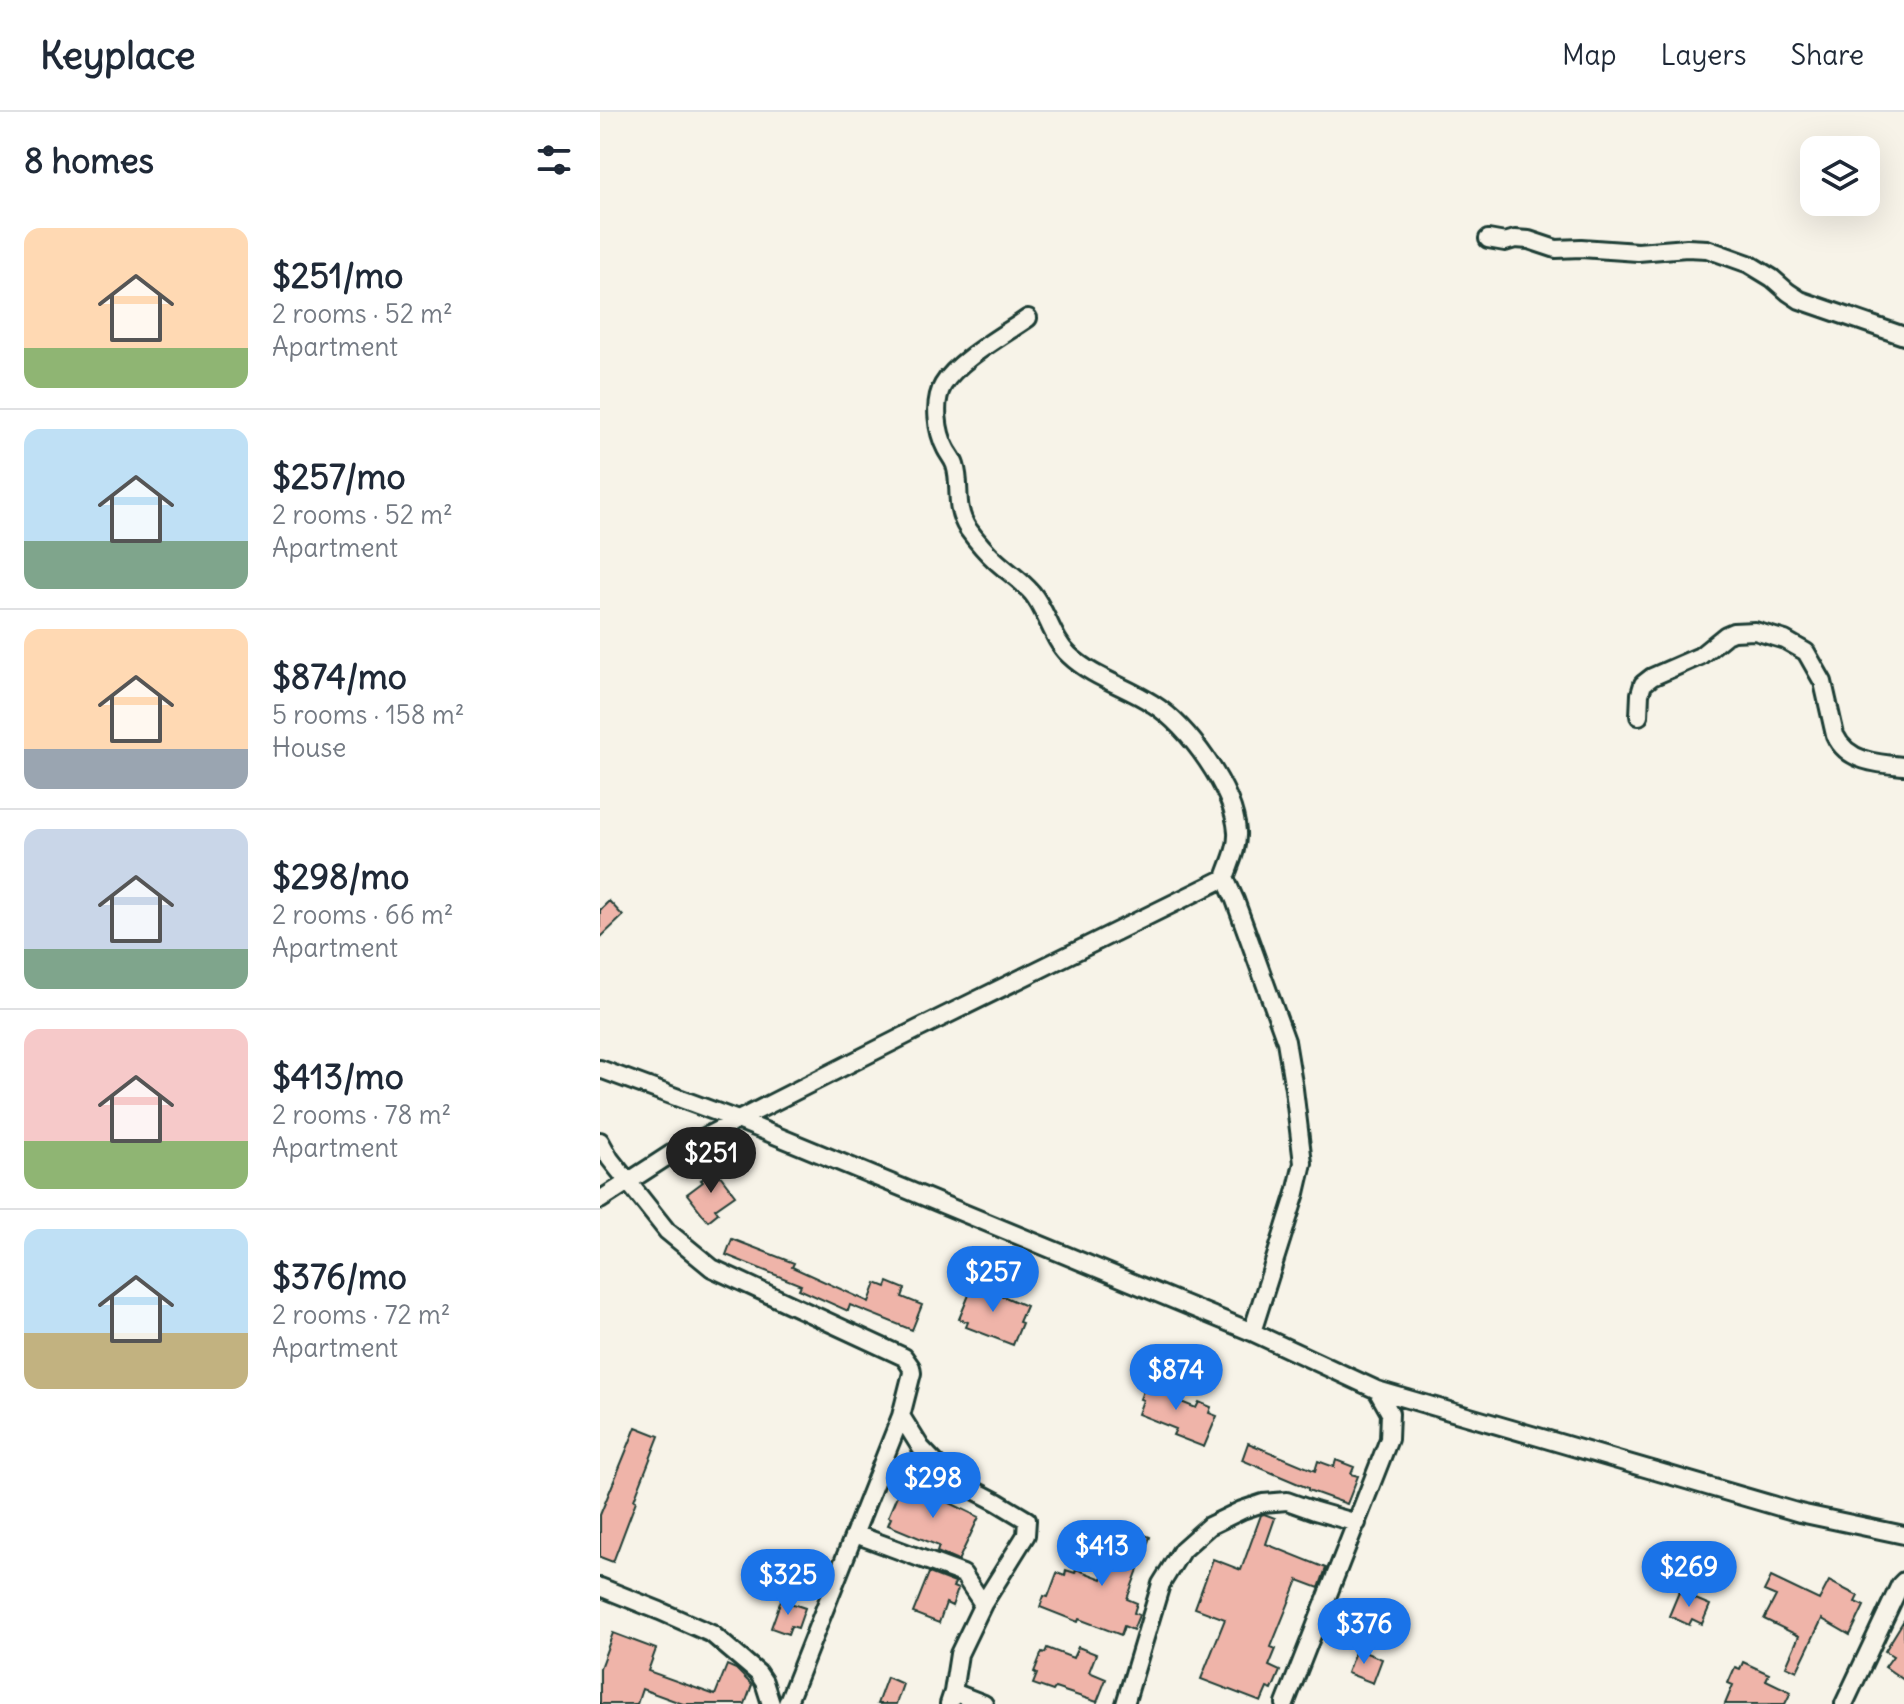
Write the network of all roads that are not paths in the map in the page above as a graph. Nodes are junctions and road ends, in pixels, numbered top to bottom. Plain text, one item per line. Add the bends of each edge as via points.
1 (1488, 239) dead end
2 (1028, 318) dead end
3 (1904, 336) edge
4 (1639, 716) dead end
5 (1904, 766) edge
6 (1225, 878) junction
7 (601, 1073) edge
8 (738, 1120) junction
9 (600, 1141) edge
10 (628, 1182) junction
11 (600, 1200) edge
12 (1252, 1332) junction
13 (1377, 1390) junction
14 (901, 1416) junction
15 (1357, 1523) junction
16 (855, 1534) junction
17 (1904, 1535) edge
18 (1904, 1581) edge
19 (600, 1587) edge
20 (983, 1604) junction
21 (951, 1698) edge
22 (771, 1704) edge
23 (787, 1704) edge
24 (984, 1704) edge
25 (1125, 1704) edge
26 (1285, 1704) edge
27 (1844, 1704) edge

1 - 3 street via 1529,240 1556,249 1707,249 1749,264 1800,300
2 - 6 street via 958,367 937,403 966,526 1034,595 1066,652 1155,705 1200,751 1234,812 1236,849
4 - 5 street via 1643,684 1652,677 1700,656 1726,635 1755,631 1806,652 1823,682 1835,735 1844,748 1869,762
6 - 8 street
6 - 12 street via 1286,1041 1303,1163
7 - 8 street
8 - 10 street
8 - 12 street
9 - 10 street
10 - 11 street
10 - 14 street via 667,1231 712,1268 904,1357 912,1373
12 - 13 street
13 - 15 street via 1390,1413 1389,1439
13 - 17 street via 1800,1513
14 - 16 street
14 - 20 street via 921,1448 949,1477 1027,1520 1026,1535
15 - 25 street via 1287,1501 1263,1503 1209,1526 1182,1550 1161,1584
15 - 26 street
16 - 20 street via 963,1574
16 - 23 street
18 - 27 street
19 - 22 street via 712,1634 758,1673
20 - 21 street via 959,1654
21 - 24 street

